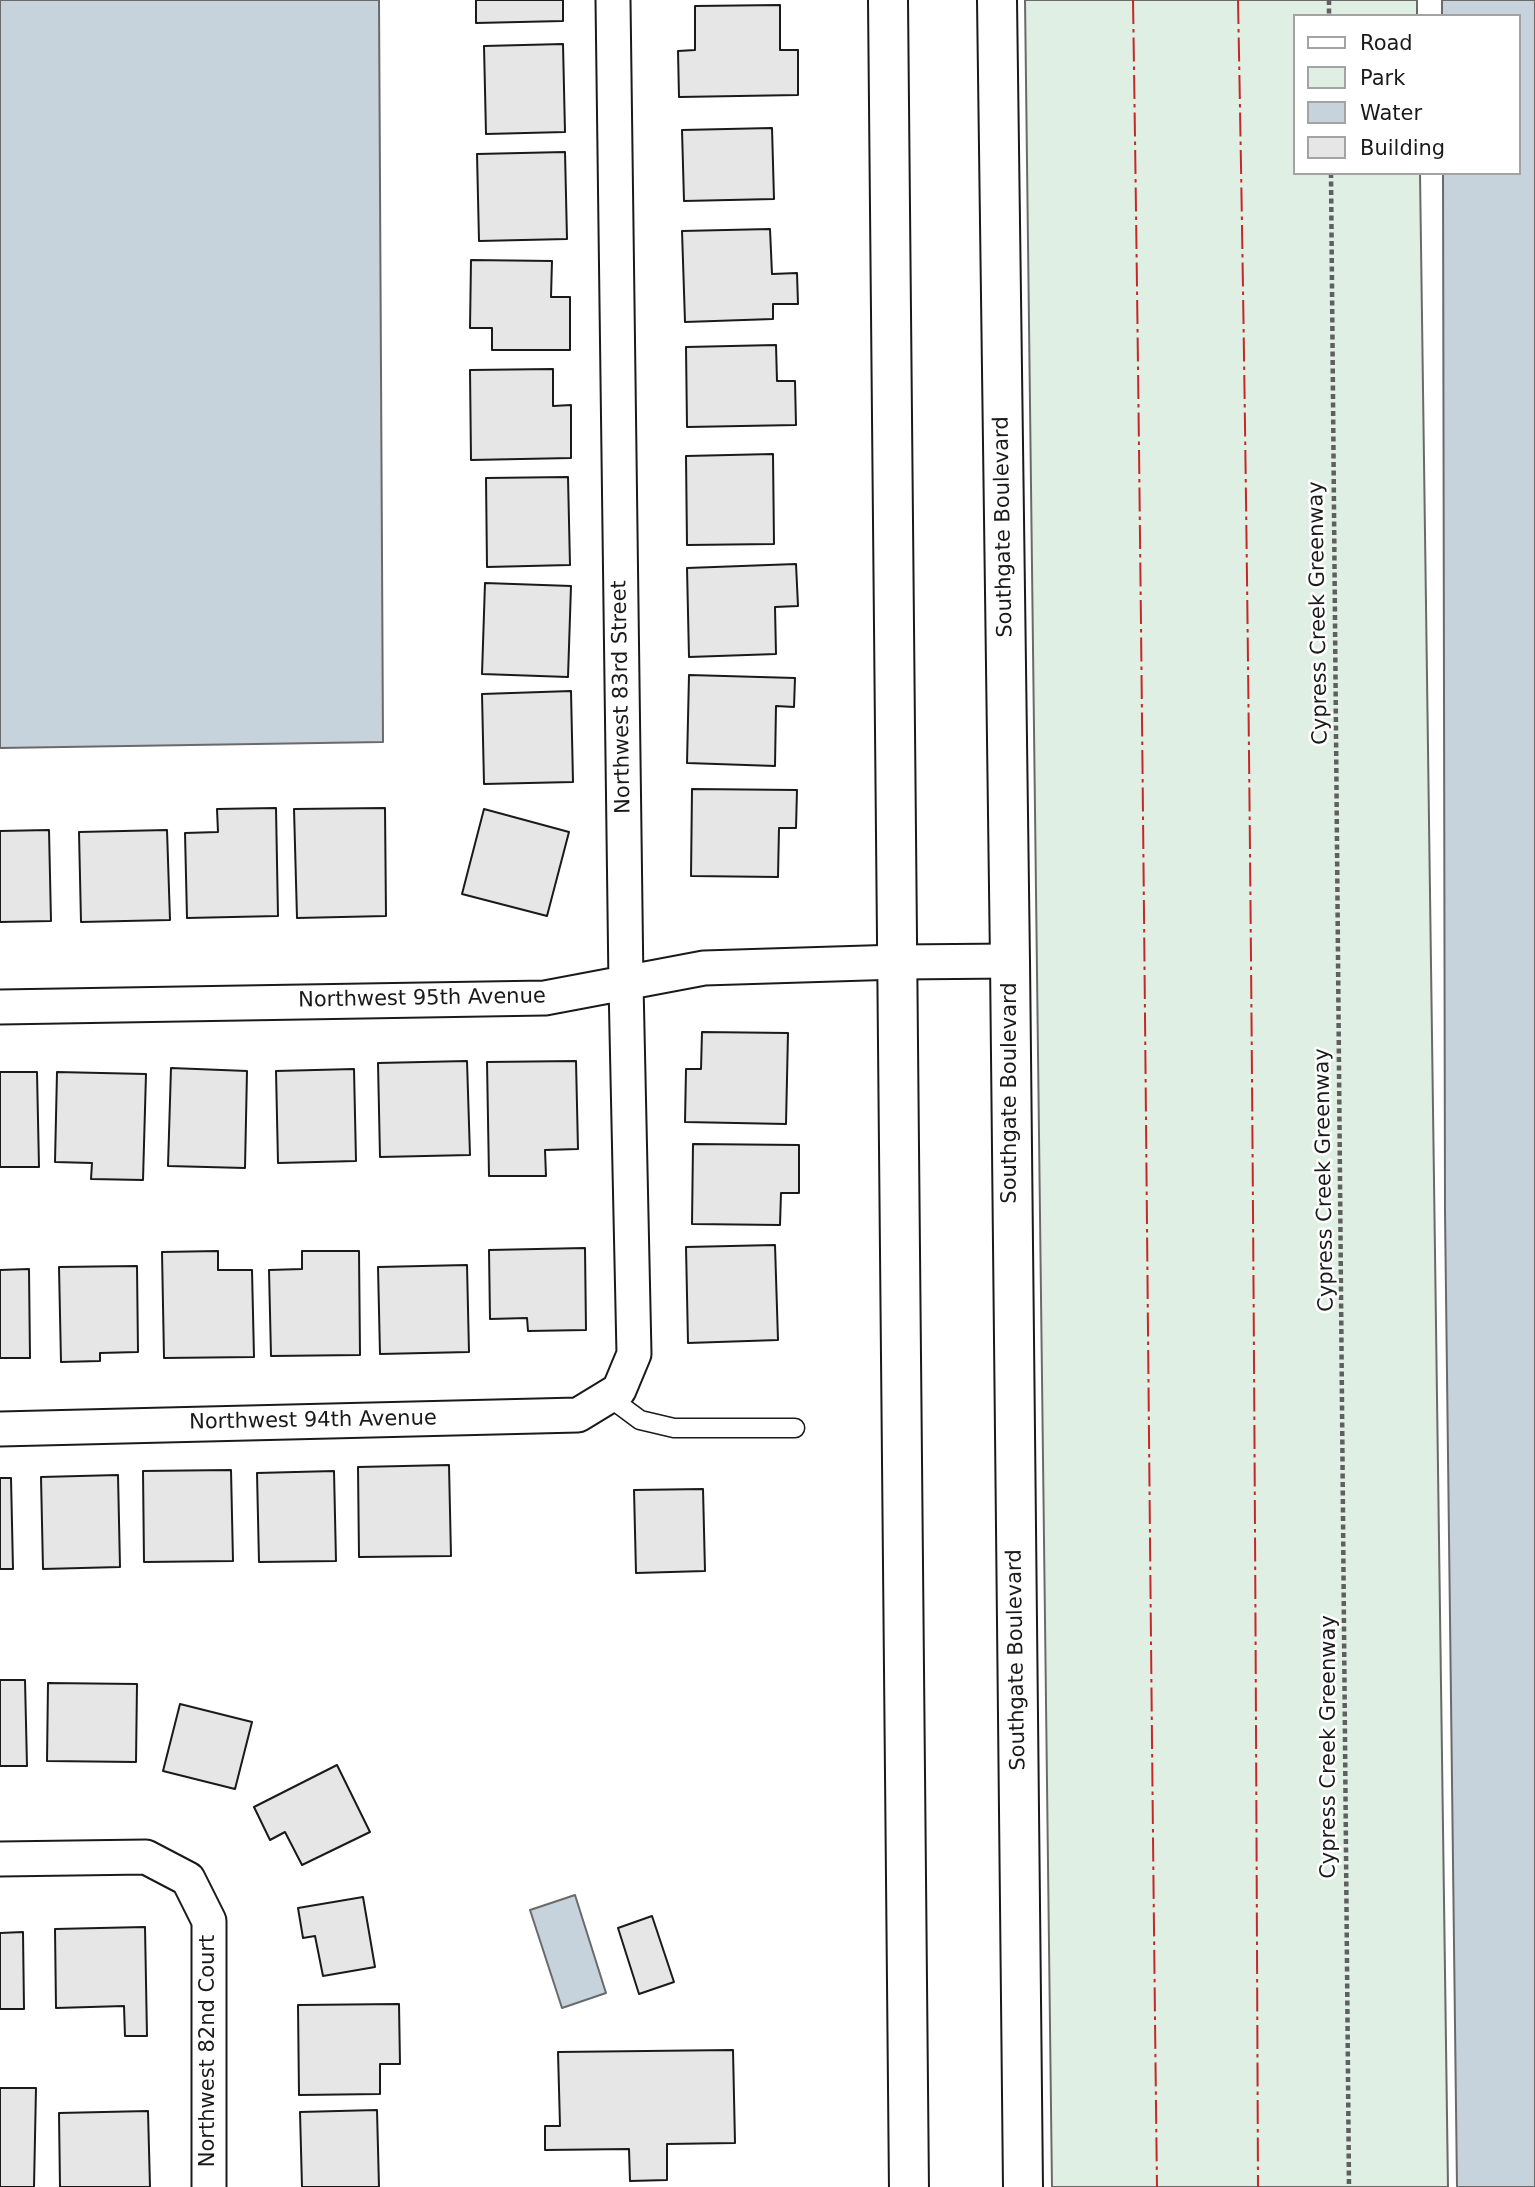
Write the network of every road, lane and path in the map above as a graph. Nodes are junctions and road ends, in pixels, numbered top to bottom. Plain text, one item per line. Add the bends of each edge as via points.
1 (613, 0) edge
2 (888, 0) edge
3 (997, 0) edge
4 (1331, 175) edge
5 (1010, 961) junction
6 (899, 962) junction
7 (626, 984) junction
8 (0, 1007) edge
9 (614, 1394) junction
10 (795, 1427) dead end
11 (0, 1429) edge
12 (0, 1859) edge
13 (209, 2187) edge
14 (909, 2187) edge
15 (1023, 2187) edge
16 (1349, 2187) edge

1 - 7 street, Northwest 83rd Street
2 - 6 main road
3 - 5 main road, Southgate Boulevard
4 - 16 path, Cypress Creek Greenway
5 - 6 street, Northwest 95th Avenue
5 - 15 main road, Southgate Boulevard
6 - 7 street, Northwest 95th Avenue via 704,968
6 - 14 main road
7 - 8 street, Northwest 95th Avenue via 545,998
7 - 9 street, Northwest 83rd Street via 634,1354
9 - 10 lane via 640,1420 674,1427
9 - 11 street, Northwest 94th Avenue via 578,1415
12 - 13 street, Northwest 82nd Court via 146,1857 188,1879 209,1921

